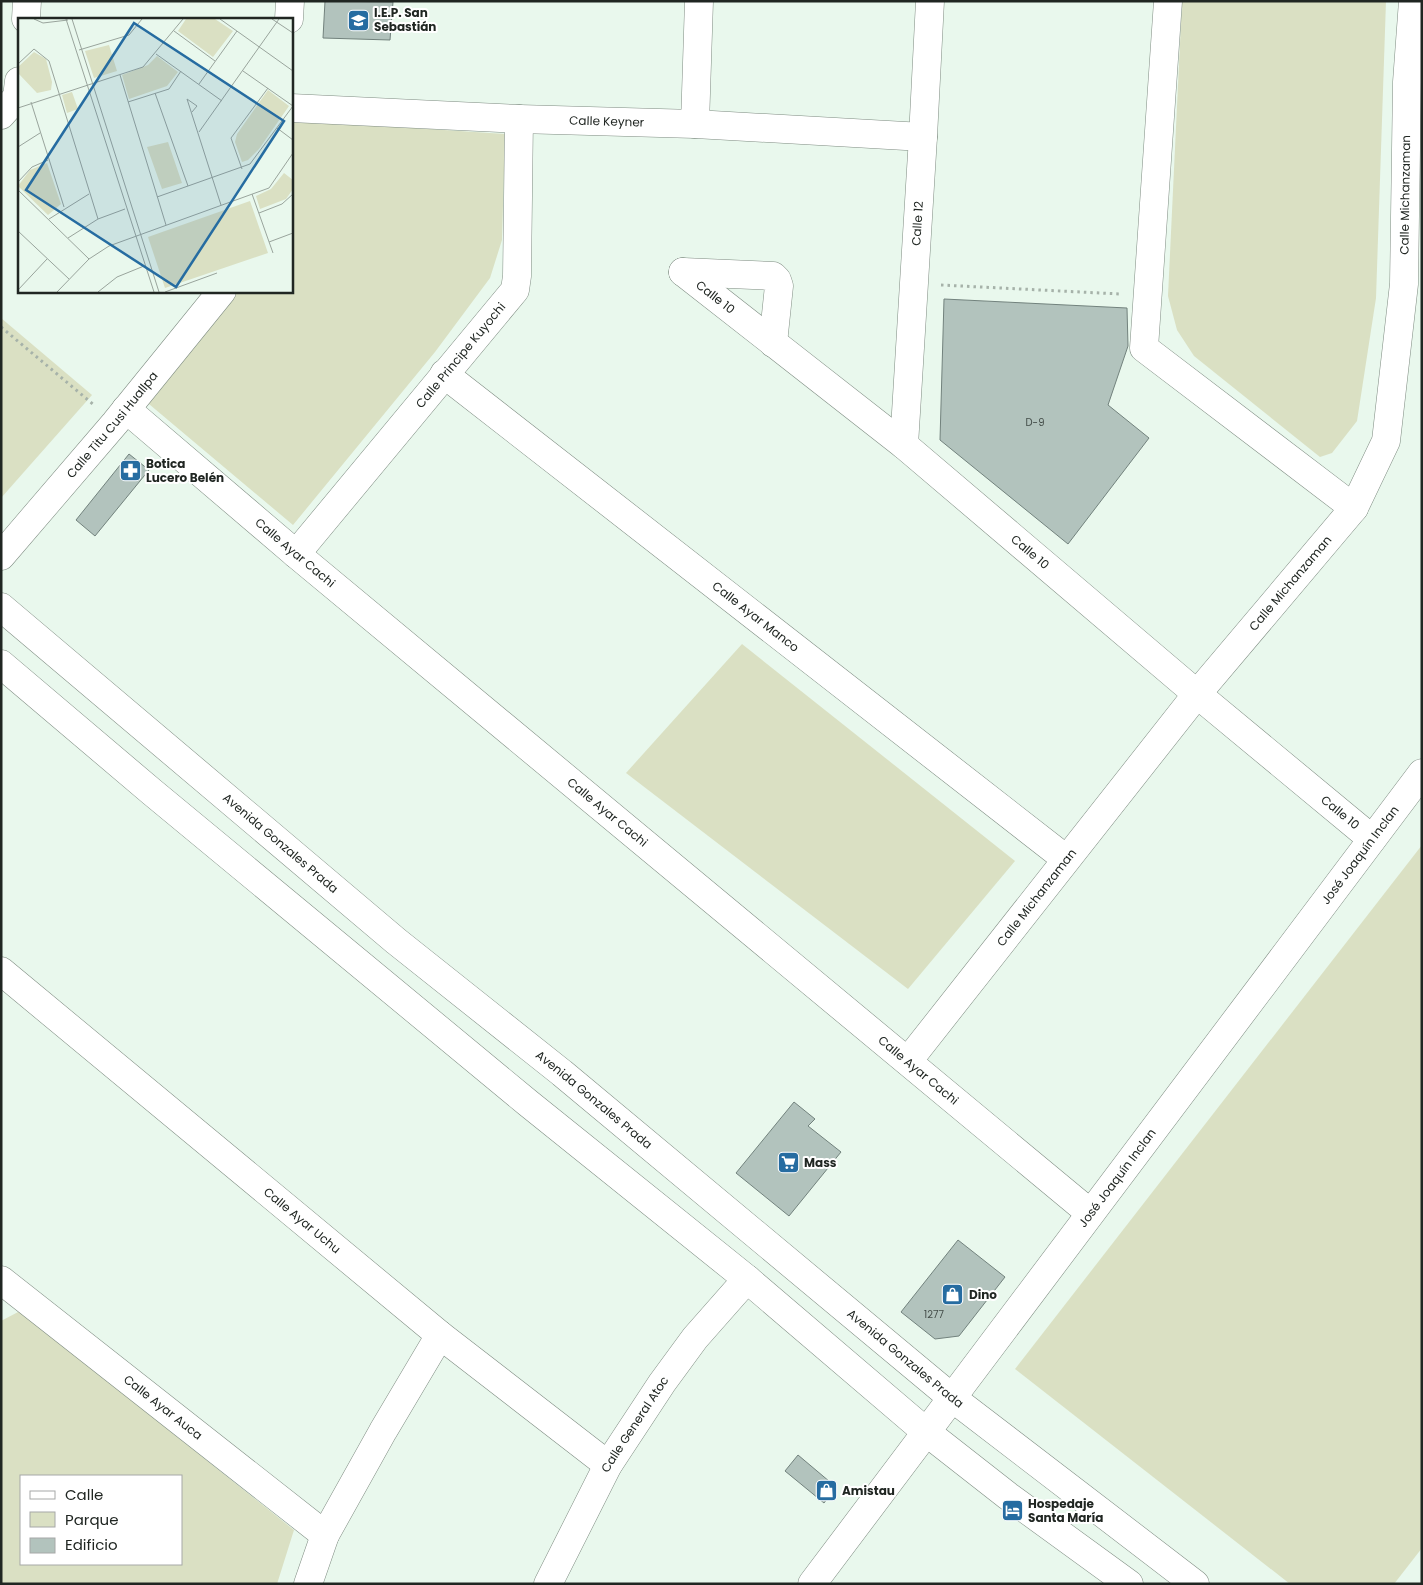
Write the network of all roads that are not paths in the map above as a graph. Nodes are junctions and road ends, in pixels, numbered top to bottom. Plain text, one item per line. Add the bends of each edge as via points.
1 (27, 1) edge
2 (290, 1) edge
3 (699, 1) edge
4 (930, 1) edge
5 (1168, 1) edge
6 (1413, 1) edge
7 (26, 18) edge
8 (289, 18) edge
9 (1414, 82) edge
10 (18, 88) edge
11 (292, 108) edge
12 (1, 116) edge
13 (519, 119) junction
14 (695, 124) junction
15 (923, 137) junction
16 (221, 292) edge
17 (773, 343) junction
18 (444, 374) junction
19 (120, 416) junction
20 (904, 445) junction
21 (1354, 508) junction
22 (296, 554) junction
23 (1, 556) edge
24 (1, 607) edge
25 (1, 664) edge
26 (1198, 694) junction
27 (1422, 773) edge
28 (1372, 839) junction
29 (1066, 859) junction
30 (1, 971) edge
31 (908, 1062) junction
32 (1090, 1213) junction
33 (747, 1279) junction
34 (5, 1293) edge
35 (440, 1335) junction
36 (951, 1397) junction
37 (926, 1431) junction
38 (608, 1466) junction
39 (325, 1535) junction
40 (1123, 1582) edge
41 (308, 1584) edge
42 (548, 1584) edge
43 (812, 1584) edge
44 (1195, 1584) edge

1 - 7 street
2 - 8 street
3 - 14 street
4 - 15 street, Calle 12
5 - 21 street via 1144,348
6 - 9 street, Calle Michanzaman
9 - 21 street, Calle Michanzaman via 1404,284 1386,441
10 - 12 street via 17,97
11 - 13 street, Calle Keyner
13 - 14 street, Calle Keyner
13 - 18 street, Calle Principe Kuyochi via 515,290
14 - 15 street, Calle Keyner
15 - 20 street, Calle 12
16 - 19 street, Calle Titu Cusi Huallpa
17 - 17 street, Calle 10 via 683,272 773,276 779,286
17 - 20 street, Calle 10
18 - 22 street, Calle Principe Kuyochi
18 - 29 street, Calle Ayar Manco
19 - 22 street, Calle Ayar Cachi
19 - 23 street, Calle Titu Cusi Huallpa
20 - 26 street, Calle 10
21 - 26 street, Calle Michanzaman
22 - 31 street, Calle Ayar Cachi
24 - 36 street, Avenida Gonzales Prada via 396,941 562,1073
25 - 33 street via 444,1033
26 - 28 street, Calle 10
26 - 29 street, Calle Michanzaman
27 - 28 street, José Joaquín Inclan
28 - 32 street, José Joaquín Inclan
29 - 31 street, Calle Michanzaman
30 - 35 street, Calle Ayar Uchu
31 - 32 street, Calle Ayar Cachi
32 - 36 street, José Joaquín Inclan
33 - 37 street
33 - 38 street, Calle General Atoc via 695,1338
34 - 39 street, Calle Ayar Auca
35 - 38 street, Calle Ayar Uchu
35 - 39 street
36 - 37 street, José Joaquín Inclan
36 - 44 street, Avenida Gonzales Prada
37 - 40 street
37 - 43 street, José Joaquín Inclan
38 - 42 street, Calle General Atoc
39 - 41 street

